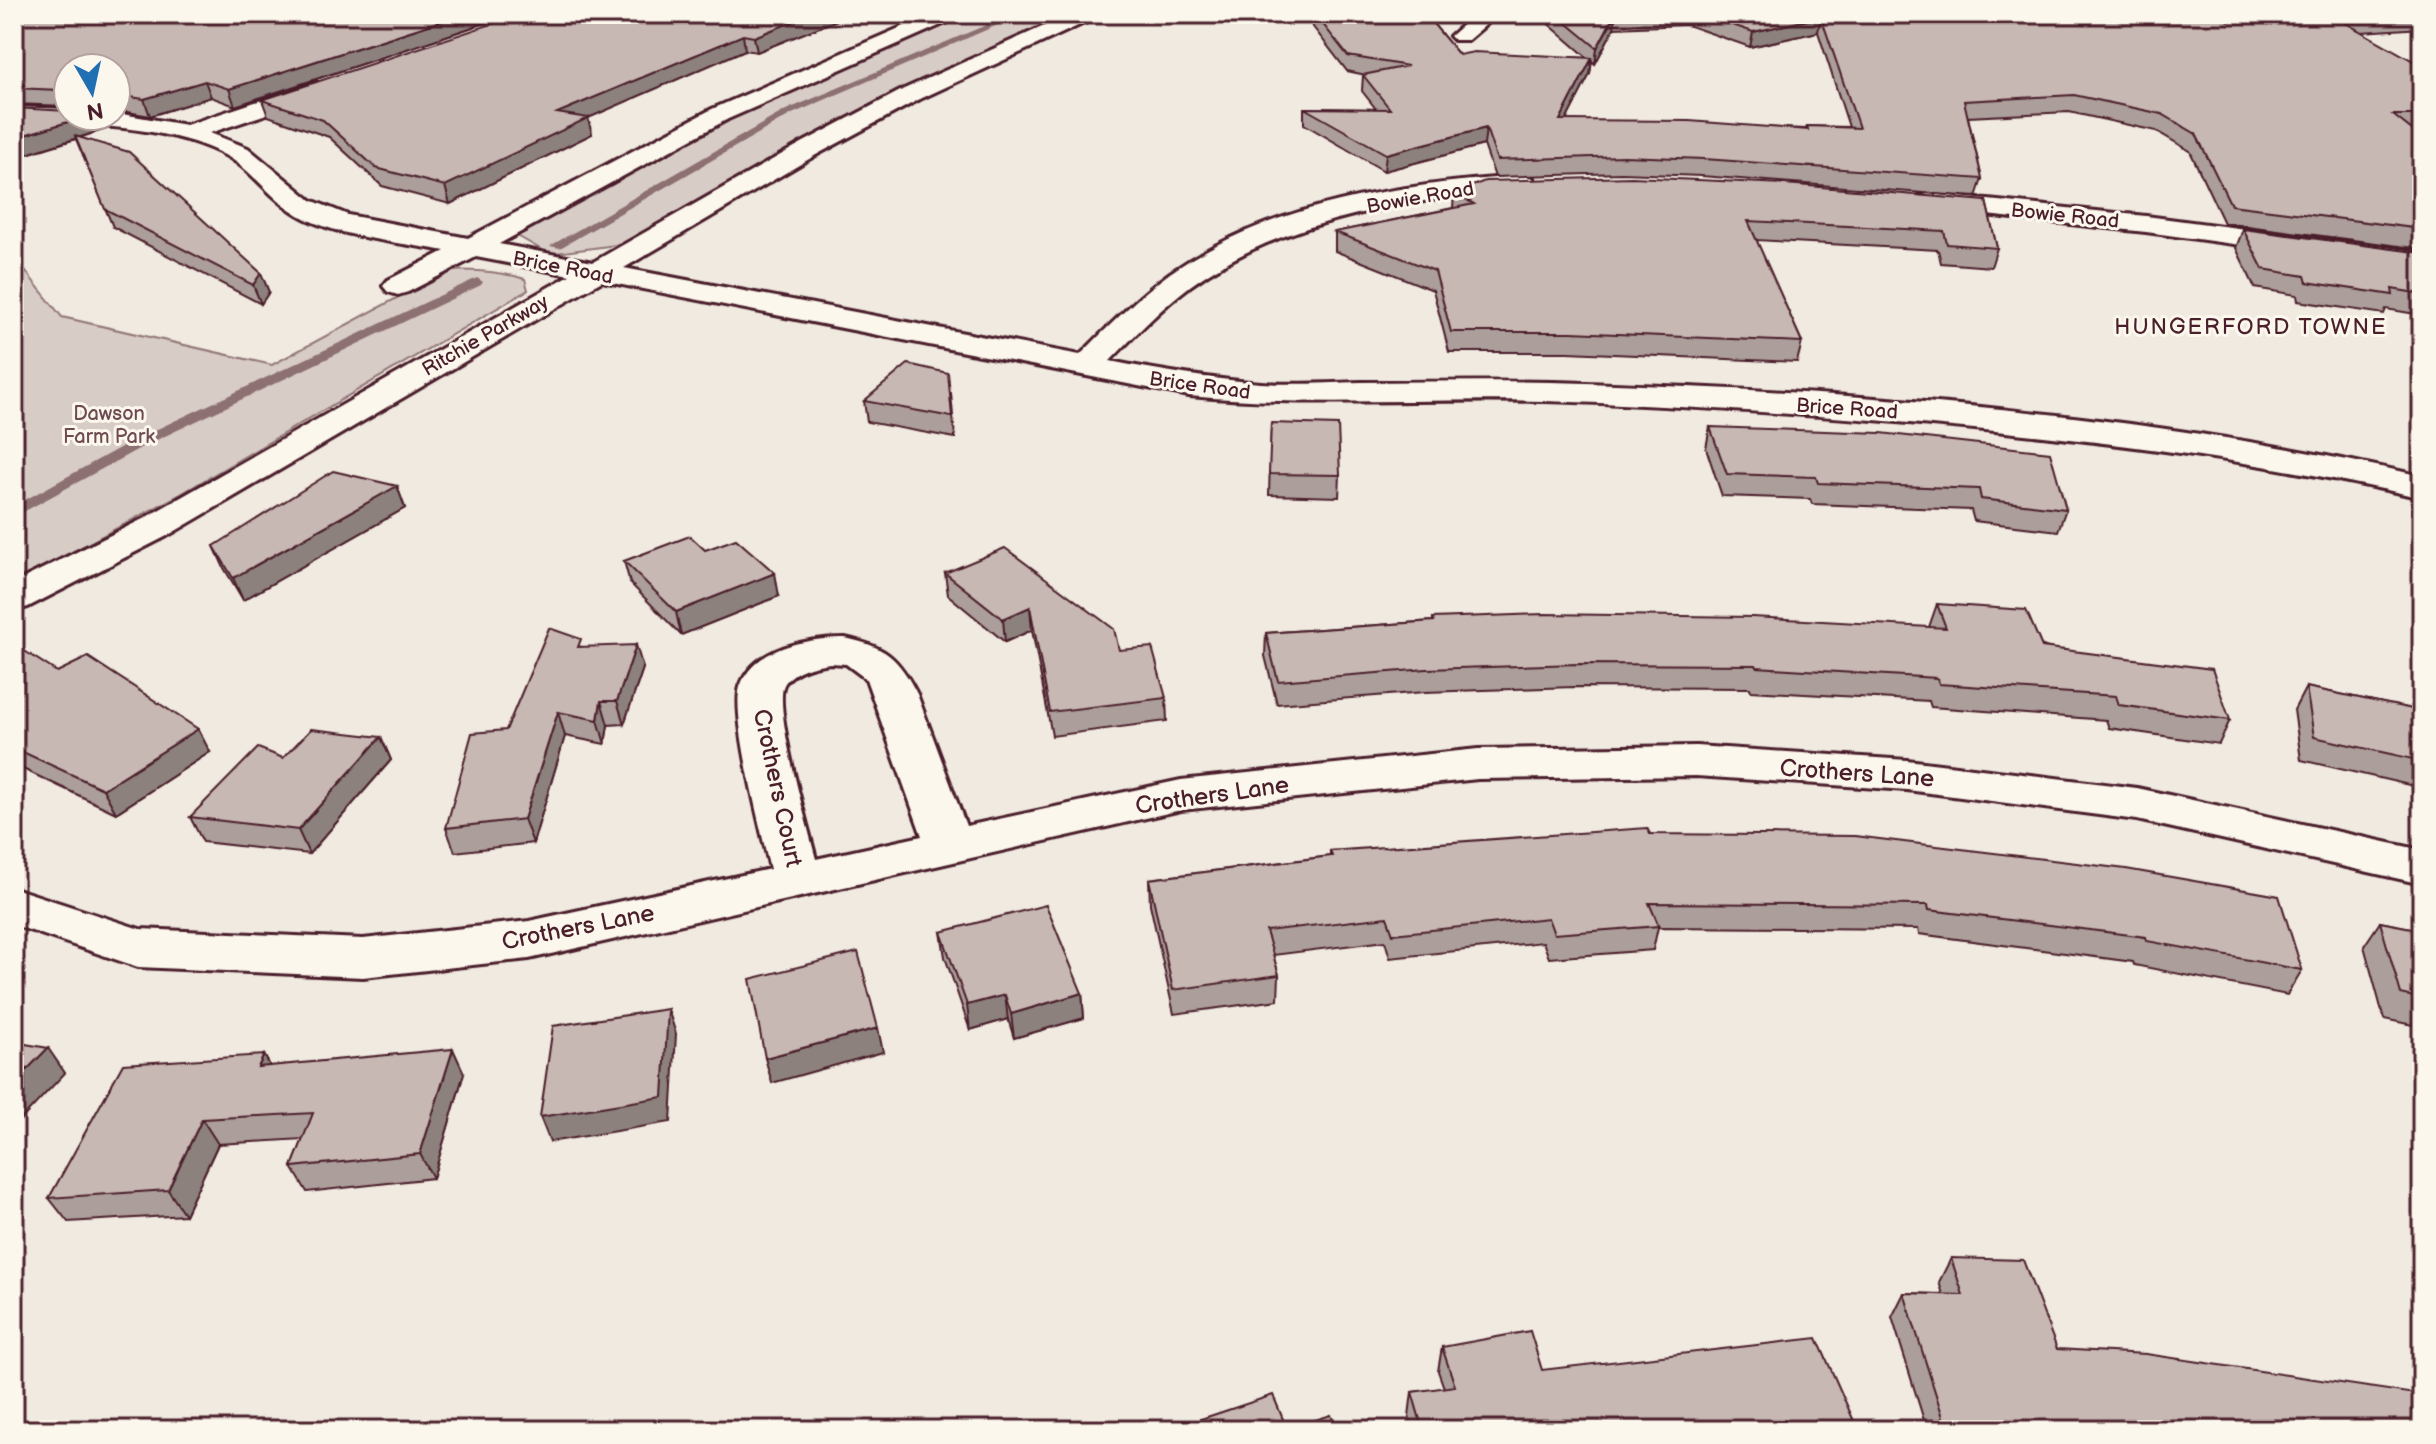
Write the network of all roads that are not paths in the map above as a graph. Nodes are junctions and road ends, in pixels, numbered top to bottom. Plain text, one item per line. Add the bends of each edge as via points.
1 (950, 14) edge
2 (1088, 14) edge
3 (1469, 14) edge
4 (1461, 36) dead end
5 (349, 78) edge
6 (14, 114) edge
7 (187, 133) junction
8 (1549, 183) edge
9 (1907, 201) edge
10 (473, 249) junction
11 (2422, 261) edge
12 (592, 273) junction
13 (398, 286) dead end
14 (1087, 367) junction
15 (2422, 487) edge
16 (14, 599) edge
17 (950, 847) junction
18 (2422, 867) edge
19 (797, 882) junction
20 (14, 906) edge

1 - 10 street via 690,129
2 - 12 street, Ritchie Parkway via 912,94
3 - 4 street via 1478,23
5 - 7 street
6 - 7 street, Brice Road via 103,118
7 - 10 street, Brice Road via 239,153 302,206 341,222
8 - 14 street, Bowie Road via 1423,193 1334,213 1244,243 1145,306
9 - 11 street, Bowie Road via 2146,224
10 - 12 street, Brice Road
10 - 13 street
12 - 14 street, Brice Road
12 - 16 street, Ritchie Parkway via 154,528
14 - 15 street, Brice Road via 1189,386 1265,393 1690,396 1988,419 2110,432
17 - 18 street, Crothers Lane via 1181,795 1478,764 1696,761 1907,775 2137,804
17 - 19 street, Crothers Lane
17 - 19 street, Crothers Court via 883,671 868,657 844,651 811,654 780,664 764,680 759,698
19 - 20 street, Crothers Lane via 529,940 363,958 138,948

